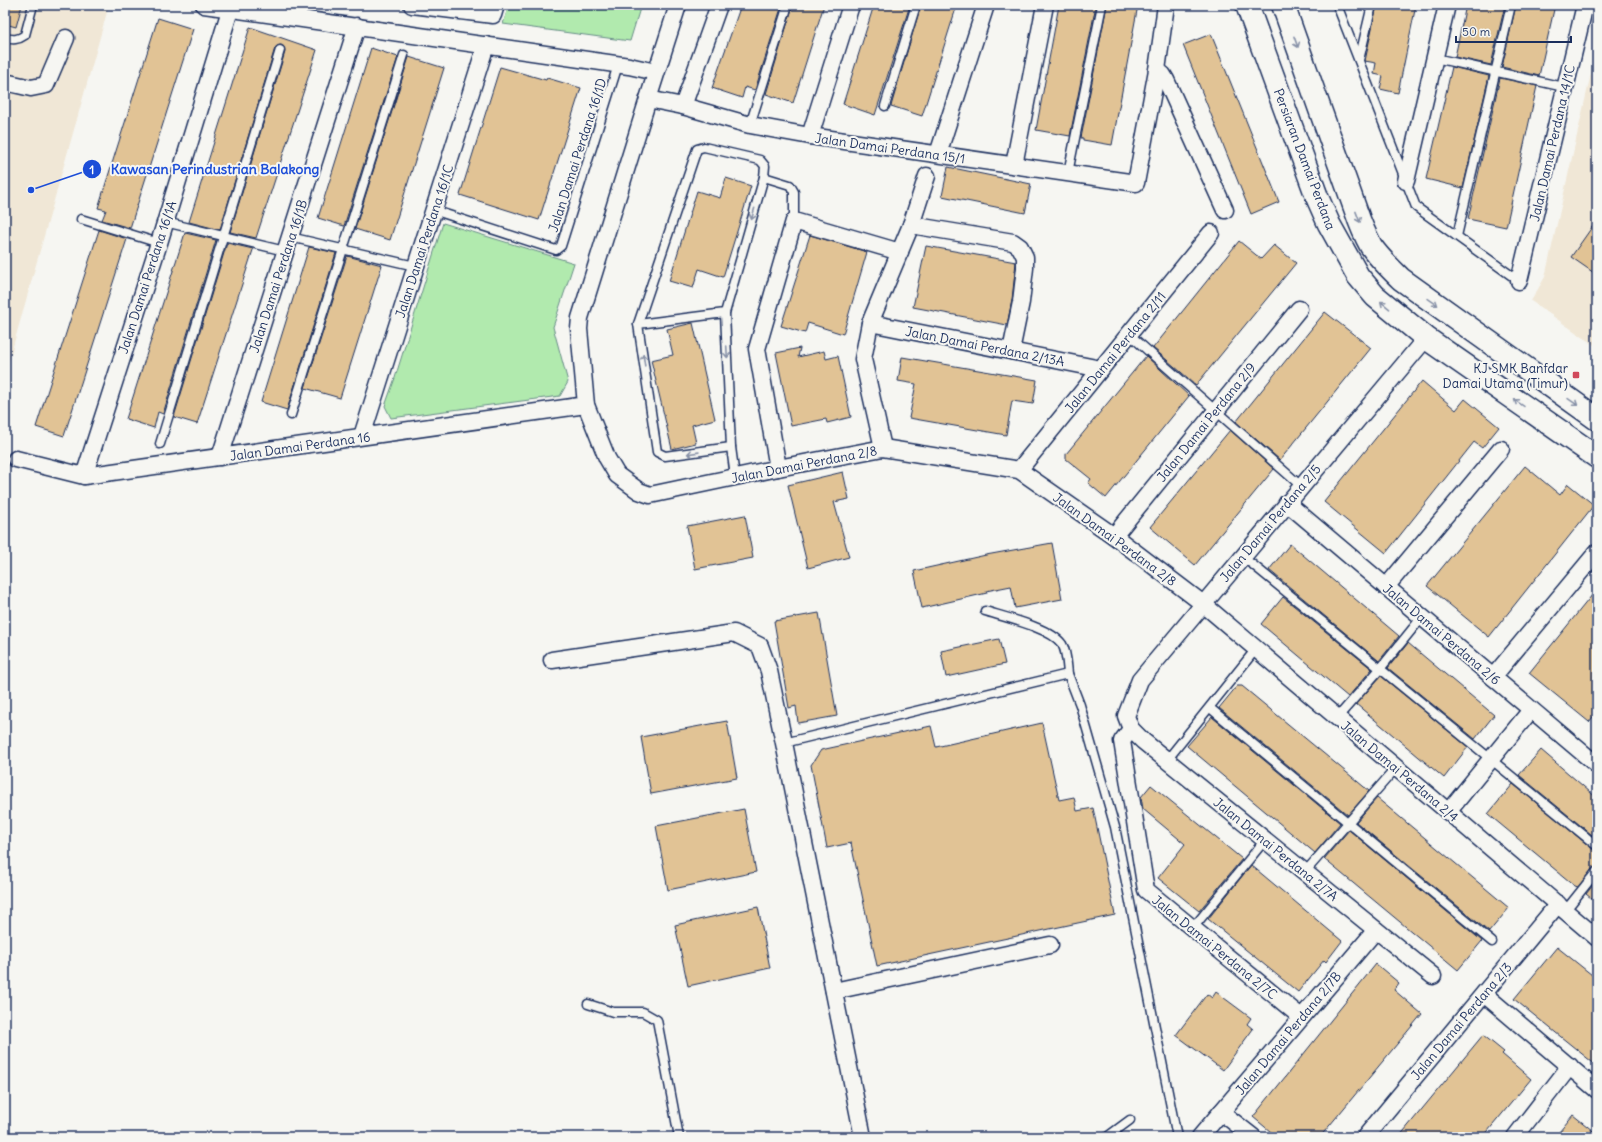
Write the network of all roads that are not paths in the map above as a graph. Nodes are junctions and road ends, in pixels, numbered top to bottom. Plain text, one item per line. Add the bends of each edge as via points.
1 (33, 5) edge
2 (204, 5) edge
3 (412, 5) edge
4 (678, 5) edge
5 (719, 5) edge
6 (788, 5) edge
7 (851, 5) edge
8 (916, 5) edge
9 (986, 5) edge
10 (1045, 5) edge
11 (1102, 5) edge
12 (1166, 5) edge
13 (1247, 5) edge
14 (1283, 5) edge
15 (1338, 5) edge
16 (1372, 5) edge
17 (1447, 5) edge
18 (1512, 5) edge
19 (1585, 5) edge
20 (230, 10) junction
21 (494, 10) edge
22 (357, 26) junction
23 (5, 38) edge
24 (66, 38) dead end
25 (486, 45) junction
26 (280, 50) dead end
27 (404, 55) dead end
28 (1435, 58) junction
29 (1359, 60) junction
30 (618, 65) junction
31 (1157, 70) junction
32 (656, 72) junction
33 (1496, 72) junction
34 (5, 82) edge
35 (1564, 87) junction
36 (648, 99) junction
37 (683, 106) junction
38 (885, 106) dead end
39 (750, 125) junction
40 (810, 136) junction
41 (938, 154) junction
42 (1014, 165) junction
43 (1068, 173) junction
44 (927, 176) dead end
45 (764, 177) junction
46 (1406, 181) junction
47 (1350, 193) junction
48 (1317, 197) junction
49 (433, 210) junction
50 (1225, 210) dead end
51 (81, 219) dead end
52 (794, 221) junction
53 (165, 222) junction
54 (911, 225) junction
55 (1211, 234) dead end
56 (223, 236) junction
57 (1457, 236) junction
58 (159, 243) junction
59 (288, 244) junction
60 (343, 249) junction
61 (900, 252) junction
62 (416, 266) junction
63 (1520, 281) joint
64 (1299, 309) dead end
65 (725, 313) junction
66 (870, 323) junction
67 (638, 324) junction
68 (1129, 334) junction
69 (1426, 338) junction
70 (1012, 351) junction
71 (1101, 369) junction
72 (586, 405) junction
73 (1216, 410) junction
74 (291, 415) dead end
75 (1597, 419) edge
76 (362, 436) junction
77 (160, 444) dead end
78 (731, 447) junction
79 (883, 448) junction
80 (1501, 449) dead end
81 (220, 457) junction
82 (1597, 457) edge
83 (16, 460) dead end
84 (778, 468) junction
85 (1019, 470) junction
86 (84, 476) junction
87 (735, 477) junction
88 (1301, 486) junction
89 (1287, 503) junction
90 (1114, 536) junction
91 (1597, 552) edge
92 (1241, 557) junction
93 (1386, 587) junction
94 (1202, 603) junction
95 (985, 611) dead end
96 (1422, 617) junction
97 (1256, 649) junction
98 (552, 660) dead end
99 (1380, 669) junction
100 (1068, 674) junction
101 (1493, 677) junction
102 (1210, 708) junction
103 (1531, 710) junction
104 (1338, 718) junction
105 (1129, 723) junction
106 (784, 742) junction
107 (1167, 760) junction
108 (1490, 760) junction
109 (1596, 762) edge
110 (1396, 768) junction
111 (1448, 812) junction
112 (1348, 822) junction
113 (1265, 840) junction
114 (1597, 846) edge
115 (1597, 871) edge
116 (1305, 872) junction
117 (1561, 908) junction
118 (1193, 928) junction
119 (1376, 930) junction
120 (1597, 938) edge
121 (1492, 942) dead end
122 (1050, 945) dead end
123 (1433, 976) dead end
124 (834, 992) junction
125 (1484, 994) junction
126 (588, 1004) dead end
127 (1302, 1017) junction
128 (1570, 1066) junction
129 (1597, 1090) edge
130 (1221, 1112) junction
131 (1130, 1120) dead end
132 (679, 1137) edge
133 (863, 1137) edge
134 (1107, 1137) edge
135 (1177, 1137) edge
136 (1200, 1137) edge
137 (1252, 1137) edge
138 (1365, 1137) edge
139 (1515, 1137) edge

1 - 23 lane via 25,35 12,40
2 - 20 street
3 - 21 street
4 - 32 street
5 - 37 street
6 - 39 lane
7 - 40 street
8 - 38 lane
9 - 41 street
10 - 42 street
11 - 43 lane
12 - 31 street
13 - 48 main road, Persiaran Damai Perdana
14 -> 47 main road
15 - 29 lane
16 - 29 lane
17 - 28 street
18 - 33 lane
19 - 35 street, Jalan Damai Perdana 14/1C
20 - 22 street
20 - 53 street, Jalan Damai Perdana 16/1A
22 - 25 street
22 - 59 street, Jalan Damai Perdana 16/1B
24 - 34 street via 46,85 31,88
25 - 30 street
25 - 49 street, Jalan Damai Perdana 16/1C
26 - 56 lane
27 - 60 lane
28 - 33 lane
28 - 46 street
29 - 46 lane
30 - 32 street
30 - 49 lane, Jalan Damai Perdana 16/1D via 562,246 556,250
31 - 43 street, Jalan Damai Perdana 15/1 via 1136,183
31 - 50 street via 1166,80
32 - 36 street
33 - 35 lane
33 - 57 lane
35 - 63 street, Jalan Damai Perdana 14/1C
36 - 37 street, Jalan Damai Perdana 15/1
36 - 72 street via 580,318 579,339
37 - 39 street, Jalan Damai Perdana 15/1
39 - 40 street, Jalan Damai Perdana 15/1
40 - 41 street, Jalan Damai Perdana 15/1
41 - 42 street, Jalan Damai Perdana 15/1
42 - 43 street, Jalan Damai Perdana 15/1
44 - 54 street
45 - 52 lane via 790,185 794,192
45 -> 65 lane
45 - 67 lane via 765,166 760,160 704,147 698,150
46 - 57 lane via 1416,207
47 - 48 main road via 1335,179 1327,180 1322,185
47 -> 75 main road via 1363,230 1372,246 1401,279
69 -> 48 main road, Persiaran Damai Perdana via 1375,296 1358,276
49 - 62 street, Jalan Damai Perdana 16/1C
51 - 58 lane
52 - 61 street
52 - 84 street via 757,349
53 - 56 lane
53 - 58 street, Jalan Damai Perdana 16/1A
54 - 61 street
54 - 70 street via 1013,242 1020,247 1025,257 1025,268
55 - 68 street, Jalan Damai Perdana 2/11
56 - 59 lane
56 - 77 lane
57 - 63 lane
58 - 86 street, Jalan Damai Perdana 16/1A
59 - 60 lane
59 - 81 street, Jalan Damai Perdana 16/1B
60 - 62 lane
60 - 74 lane
61 - 66 street
62 - 76 street, Jalan Damai Perdana 16/1C
64 - 73 street, Jalan Damai Perdana 2/9
65 - 67 lane
65 -> 78 lane
66 - 70 street, Jalan Damai Perdana 2/13A
66 - 79 street via 863,359
78 -> 67 lane via 665,456 657,452
68 - 71 street, Jalan Damai Perdana 2/11
68 - 73 lane
82 -> 69 main road, Persiaran Damai Perdana
69 - 88 street, Jalan Damai Perdana 2/5
70 - 71 street, Jalan Damai Perdana 2/13A
71 - 85 street, Jalan Damai Perdana 2/11
72 - 76 street, Jalan Damai Perdana 16
72 - 87 street, Jalan Damai Perdana 2/8 via 607,458 617,475 629,485 650,495
73 - 88 lane
73 - 90 street, Jalan Damai Perdana 2/9
76 - 81 street, Jalan Damai Perdana 16
78 - 87 lane
79 - 84 street, Jalan Damai Perdana 2/8
79 - 85 street, Jalan Damai Perdana 2/8
80 - 93 street
81 - 86 street, Jalan Damai Perdana 16
83 - 86 street, Jalan Damai Perdana 16
84 - 87 street, Jalan Damai Perdana 2/8
85 - 90 street, Jalan Damai Perdana 2/8
88 - 89 street, Jalan Damai Perdana 2/5
89 - 92 street, Jalan Damai Perdana 2/5
89 - 93 street, Jalan Damai Perdana 2/6
90 - 94 street, Jalan Damai Perdana 2/8
91 - 101 street
92 - 94 street, Jalan Damai Perdana 2/5
92 - 99 lane
93 - 96 street, Jalan Damai Perdana 2/6
94 - 97 street, Jalan Damai Perdana 2/4
94 - 105 street, Jalan Damai Perdana 2/5 via 1140,680
95 - 100 lane via 1043,630 1058,640 1062,644
96 - 99 lane
96 - 101 street, Jalan Damai Perdana 2/6
97 - 102 lane
97 - 104 street, Jalan Damai Perdana 2/4
98 - 106 street via 734,633 760,646 769,672
99 - 104 lane
99 - 108 lane
100 - 106 lane
100 - 135 lane via 1080,705 1115,828
101 - 103 street, Jalan Damai Perdana 2/6
102 - 107 lane
102 - 112 lane
103 - 108 street
103 - 109 street, Jalan Damai Perdana 2/6
104 - 110 street, Jalan Damai Perdana 2/4
105 - 107 street, Jalan Damai Perdana 2/7A via 1143,741
105 - 118 street, Jalan Damai Perdana 2/7C via 1122,741 1146,890
106 - 124 street
107 - 113 street, Jalan Damai Perdana 2/7A
108 - 111 street
108 - 114 lane
110 - 111 street, Jalan Damai Perdana 2/4
110 - 112 lane
111 - 117 street, Jalan Damai Perdana 2/4
112 - 116 lane
112 - 121 lane
113 - 116 street, Jalan Damai Perdana 2/7A
113 - 118 lane
115 - 117 lane
116 - 119 street, Jalan Damai Perdana 2/7A
117 - 120 street, Jalan Damai Perdana 2/4
117 - 125 street, Jalan Damai Perdana 2/3
118 - 127 street, Jalan Damai Perdana 2/7C
119 - 123 street, Jalan Damai Perdana 2/7A
119 - 127 street, Jalan Damai Perdana 2/7B
122 - 124 street
124 - 133 street
125 - 128 street
125 - 138 street, Jalan Damai Perdana 2/3
126 - 132 lane via 613,1012 643,1012 657,1020
127 - 130 street, Jalan Damai Perdana 2/7B
128 - 129 street
128 - 139 street
130 - 136 street, Jalan Damai Perdana 2/7B
130 - 137 street
131 - 134 lane

